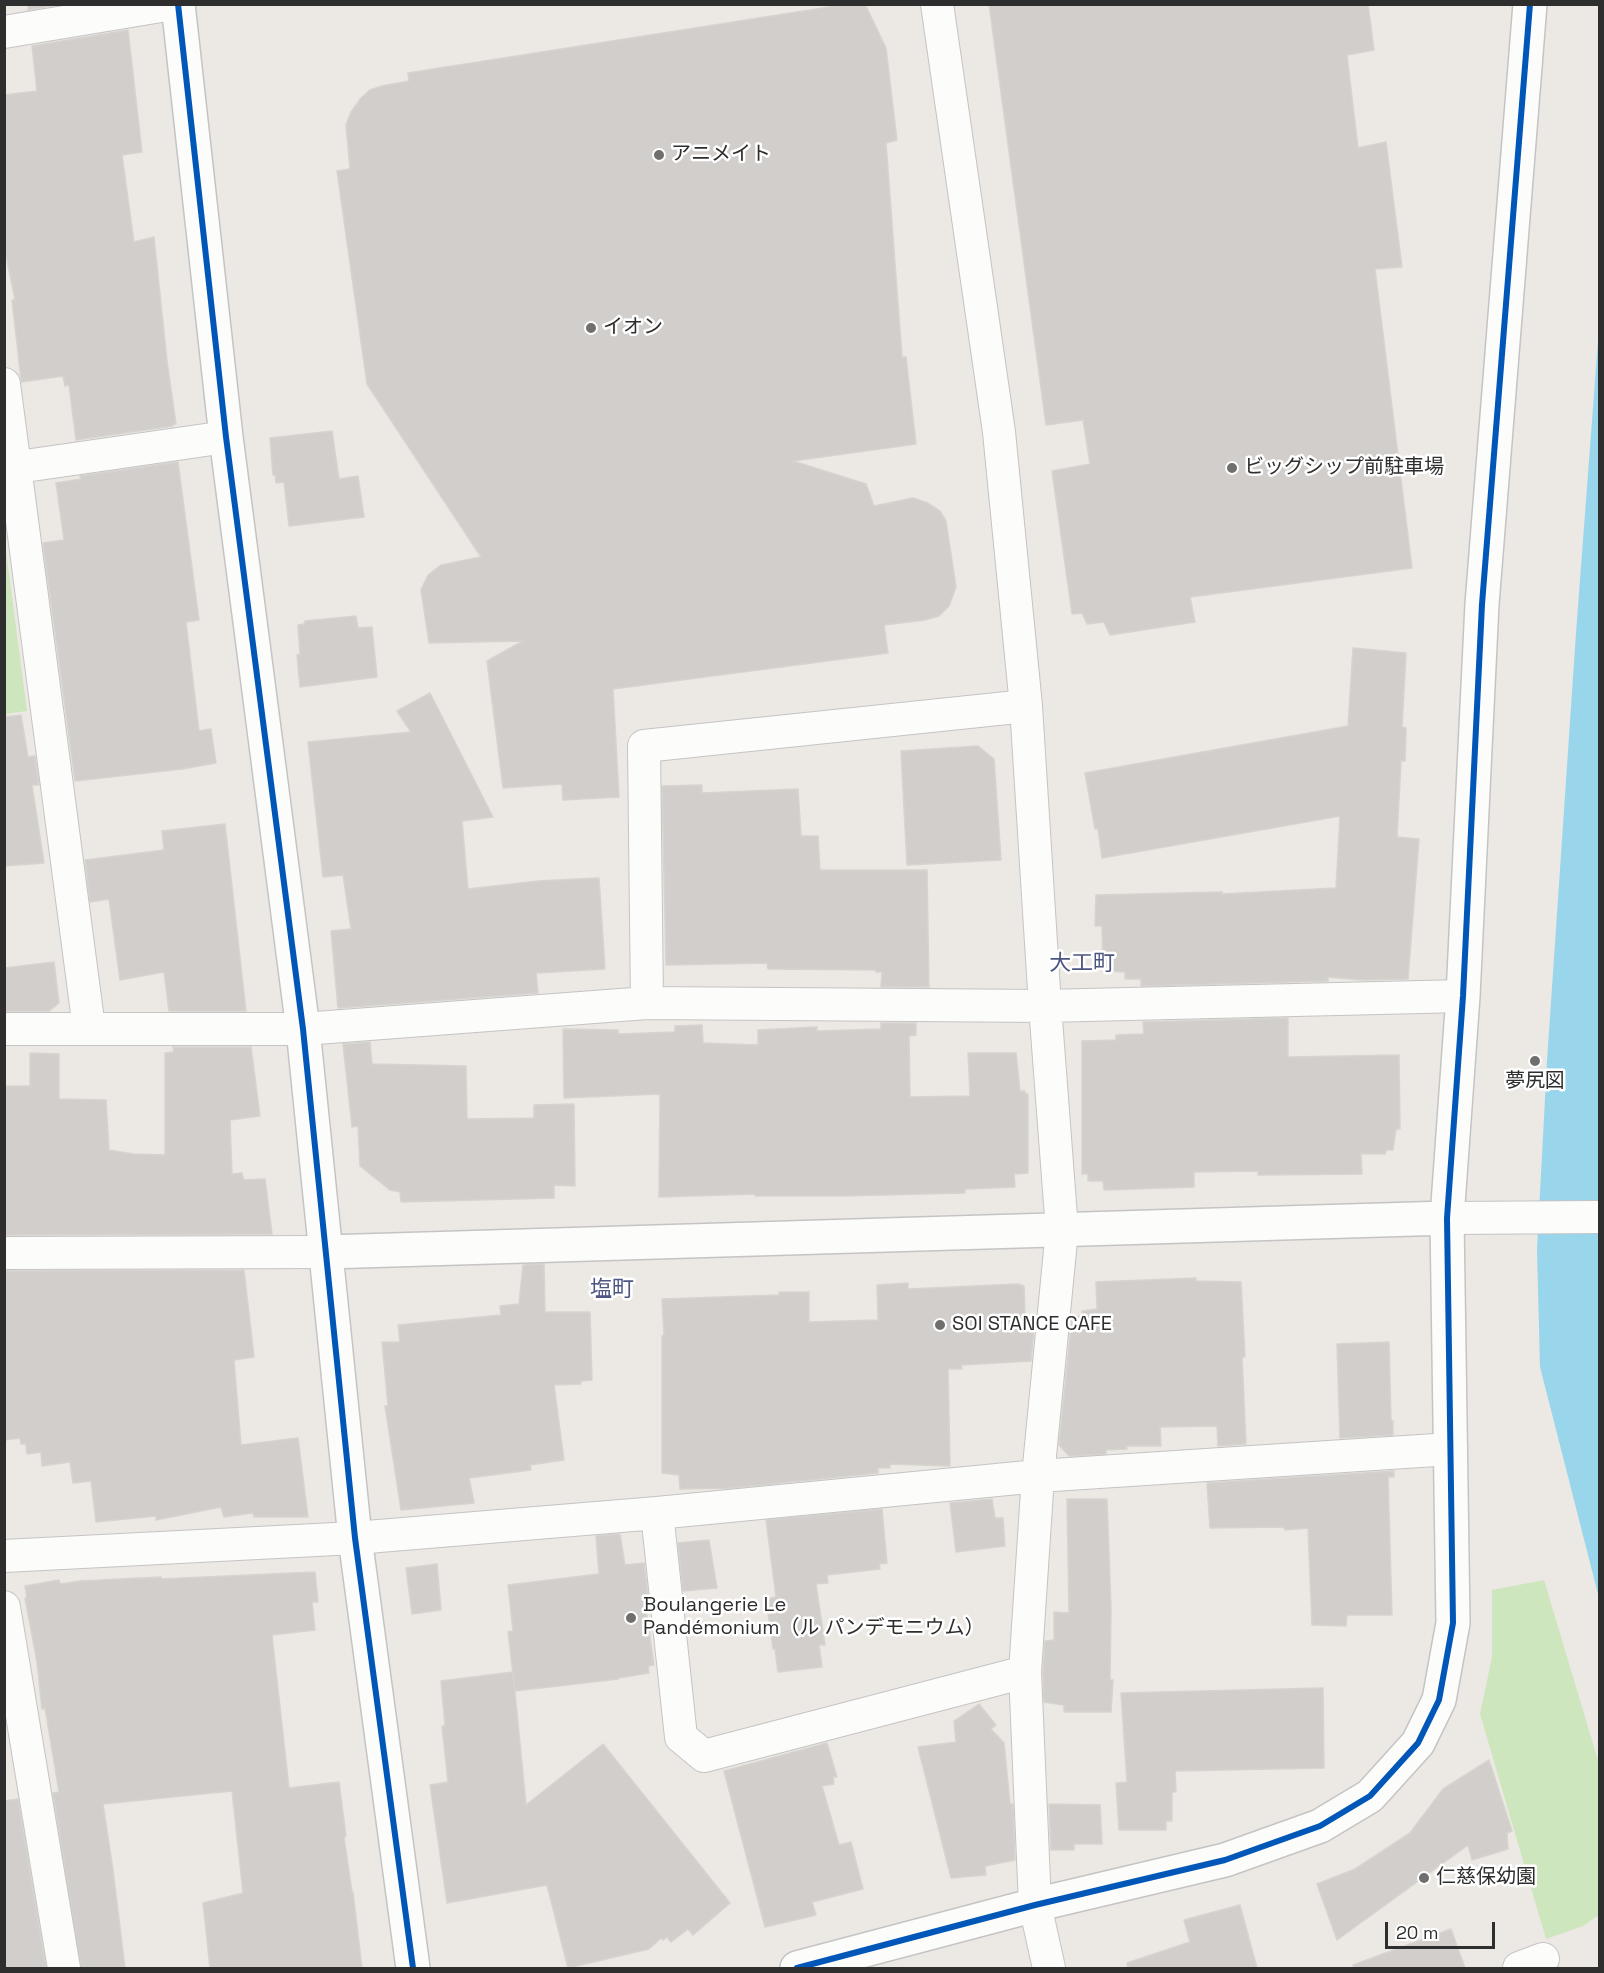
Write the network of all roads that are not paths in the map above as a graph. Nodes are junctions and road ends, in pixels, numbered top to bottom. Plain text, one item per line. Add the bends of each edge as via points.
1 (173, 4) edge
2 (178, 4) edge
3 (937, 4) edge
4 (1530, 4) edge
5 (4, 32) edge
6 (4, 384) edge
7 (226, 437) junction
8 (10, 468) edge
9 (1026, 706) junction
10 (1463, 996) junction
11 (647, 1003) junction
12 (1045, 1006) junction
13 (89, 1028) junction
14 (4, 1029) edge
15 (303, 1029) junction
16 (1599, 1217) edge
17 (1447, 1218) junction
18 (1062, 1230) junction
19 (326, 1252) junction
20 (4, 1253) edge
21 (1451, 1449) junction
22 (1038, 1476) junction
23 (657, 1513) junction
24 (355, 1538) junction
25 (4, 1556) edge
26 (4, 1607) edge
27 (1025, 1672) junction
28 (1035, 1905) junction
29 (64, 1968) edge
30 (412, 1968) edge
31 (797, 1968) edge
32 (1049, 1968) edge

1 - 5 street
2 - 7 street
3 - 9 street via 999,432
4 - 10 street via 1482,604
6 - 8 street
7 - 8 street
7 - 15 street
8 - 13 street
9 - 11 street via 644,746
9 - 12 street
10 - 12 street
10 - 17 street
11 - 12 street
11 - 15 street
12 - 18 street
13 - 14 street
13 - 15 street
15 - 19 street
16 - 17 street
17 - 18 street
17 - 21 street
18 - 19 street
18 - 22 street
19 - 20 street
19 - 24 street
21 - 22 street
21 - 28 street via 1453,1623 1439,1700 1418,1743 1370,1796 1320,1827 1225,1860
22 - 23 street
22 - 27 street
23 - 24 street
23 - 27 street via 681,1737 704,1756
24 - 25 street
24 - 30 street
26 - 29 street
27 - 28 street
28 - 31 street
28 - 32 street

